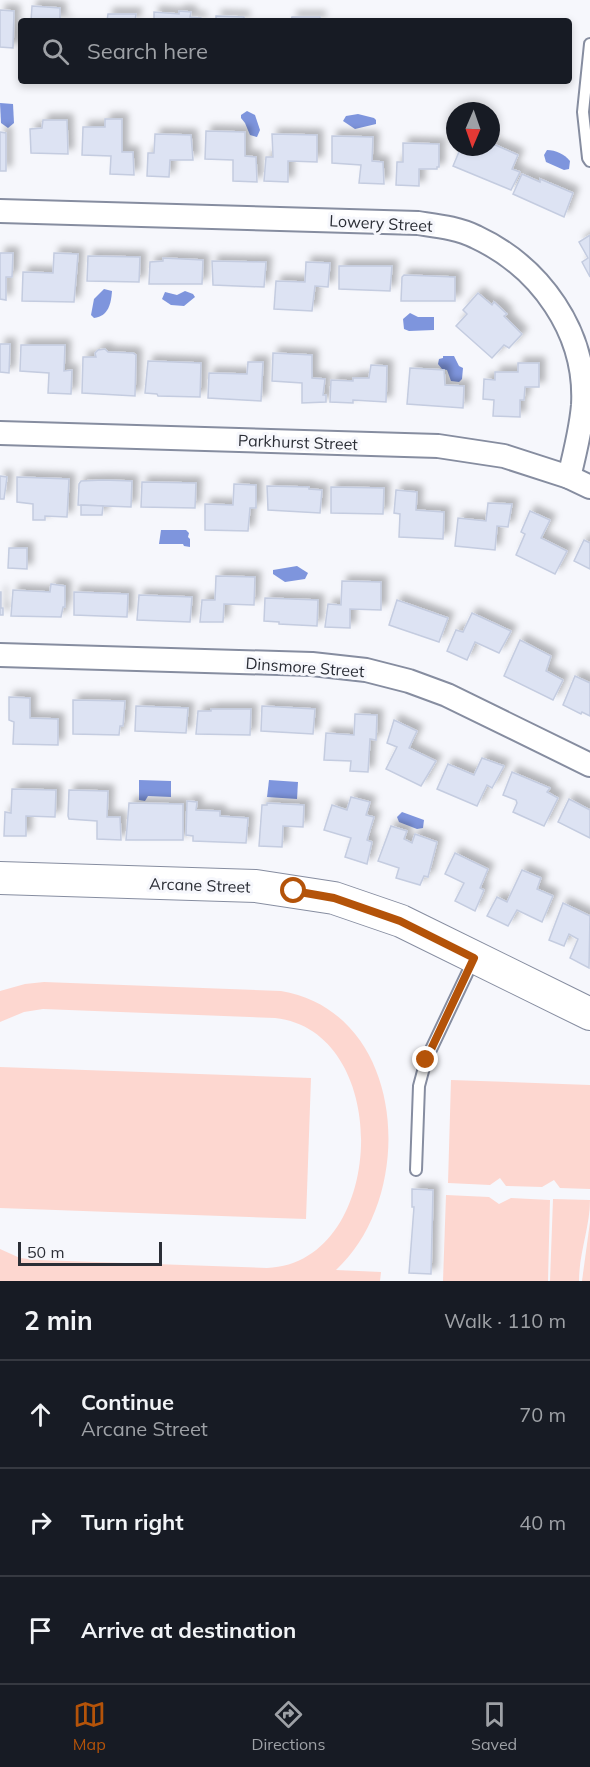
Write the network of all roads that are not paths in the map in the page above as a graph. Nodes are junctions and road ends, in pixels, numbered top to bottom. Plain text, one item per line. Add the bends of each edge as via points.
1 (590, 44) edge
2 (590, 161) edge
3 (0, 211) edge
4 (0, 433) edge
5 (569, 477) junction
6 (590, 487) edge
7 (0, 655) edge
8 (590, 765) edge
9 (0, 878) edge
10 (474, 958) junction
11 (590, 1014) edge
12 (416, 1170) dead end

1 - 2 lane via 584,112
3 - 5 street, Lowery Street via 418,223 474,236 507,253 533,276 555,303 571,335 580,367 583,402
4 - 5 street, Parkhurst Street via 438,446 504,456
5 - 6 street, Parkhurst Street
7 - 8 street, Dinsmore Street via 312,664 366,670 447,694
9 - 10 street, Arcane Street via 256,886 294,891 334,898 400,921
10 - 11 street, Arcane Street
10 - 12 lane via 426,1060 419,1086

